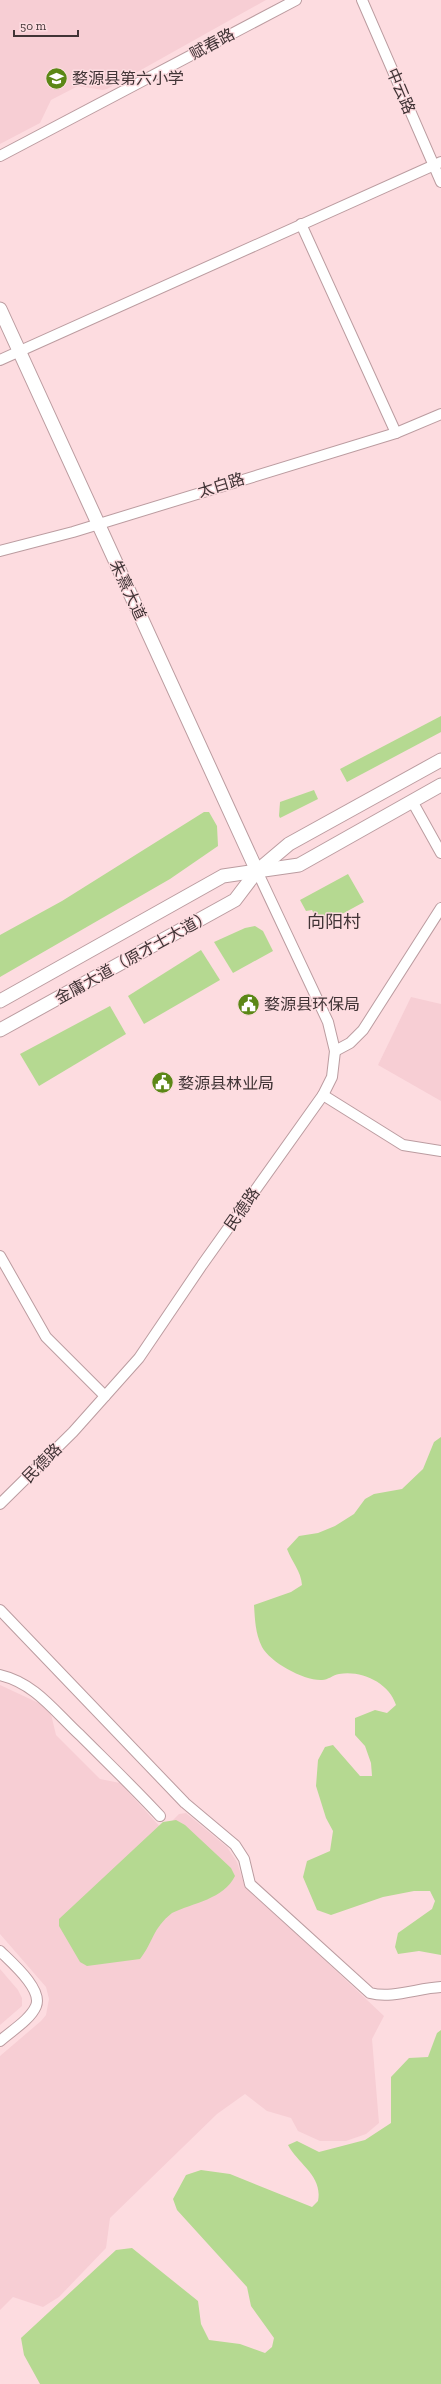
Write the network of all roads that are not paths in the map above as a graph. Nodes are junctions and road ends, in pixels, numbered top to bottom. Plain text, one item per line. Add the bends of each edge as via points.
1 (296, 0) edge
2 (362, 0) edge
3 (0, 156) edge
4 (437, 163) edge
5 (441, 182) edge
6 (301, 224) junction
7 (0, 309) edge
8 (20, 352) junction
9 (0, 360) edge
10 (441, 414) edge
11 (396, 433) junction
12 (97, 524) junction
13 (0, 552) edge
14 (441, 760) edge
15 (441, 785) edge
16 (412, 801) junction
17 (441, 853) edge
18 (257, 872) junction
19 (441, 908) edge
20 (0, 1001) edge
21 (0, 1030) edge
22 (335, 1051) junction
23 (323, 1095) junction
24 (441, 1151) edge
25 (0, 1256) edge
26 (105, 1396) junction
27 (0, 1504) edge
28 (0, 1610) edge
29 (0, 1675) edge
30 (160, 1816) dead end
31 (0, 1951) edge
32 (441, 1987) edge
33 (0, 2041) edge

1 - 3 street, 赋春路
2 - 4 street, 中云路
4 - 5 street, 中云路
4 - 6 street
6 - 8 street
6 - 11 street
7 - 8 main road, 朱熹大道
8 - 9 street
8 - 12 main road, 朱熹大道
10 - 11 street, 太白路
11 - 12 street, 太白路
12 - 13 street, 太白路
12 - 18 main road, 朱熹大道
14 - 18 main road, 金庸大道（原才士大道） via 289,844
15 - 16 main road, 金庸大道（原才士大道）
16 - 17 street
16 - 18 main road, 金庸大道（原才士大道） via 299,865
18 - 20 main road, 金庸大道（原才士大道） via 223,876
18 - 21 main road, 金庸大道（原才士大道） via 235,900
18 - 22 street, 民德路 via 328,1022
19 - 22 street via 363,1030 350,1043
22 - 23 street, 民德路 via 332,1077
23 - 24 street via 403,1145
23 - 26 street, 民德路 via 139,1358
25 - 26 street via 46,1337
26 - 27 street, 民德路
28 - 32 street via 185,1803 235,1845 244,1859 250,1884 370,1993 381,1996
29 - 30 street via 39,1694 52,1704 68,1724
31 - 33 street via 37,1994 36,2005 29,2015

